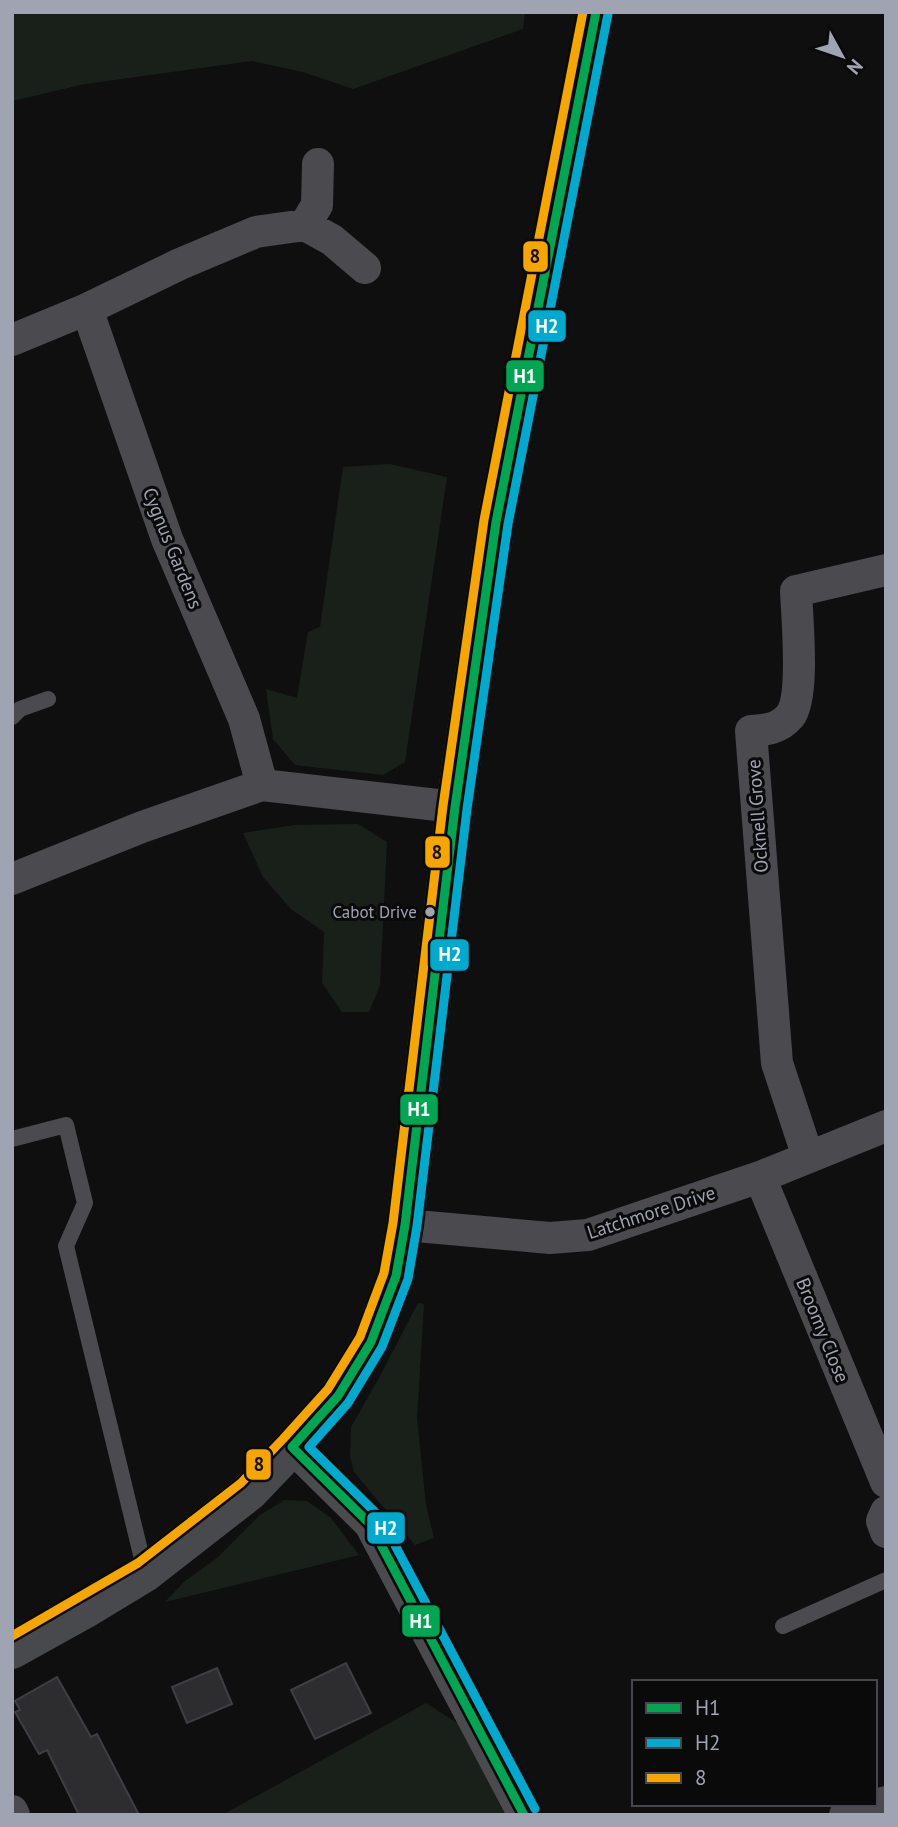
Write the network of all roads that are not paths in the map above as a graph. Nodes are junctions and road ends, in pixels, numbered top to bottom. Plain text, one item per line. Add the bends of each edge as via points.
1 (596, 12) edge
2 (318, 164) dead end
3 (305, 225) junction
4 (365, 268) dead end
5 (87, 309) junction
6 (12, 340) edge
7 (886, 570) edge
8 (48, 699) dead end
9 (12, 717) edge
10 (262, 785) junction
11 (455, 807) junction
12 (12, 879) edge
13 (886, 1126) edge
14 (12, 1139) edge
15 (808, 1157) junction
16 (760, 1177) junction
17 (405, 1225) junction
18 (292, 1447) junction
19 (886, 1482) edge
20 (886, 1513) edge
21 (886, 1532) edge
22 (145, 1573) junction
23 (886, 1580) edge
24 (783, 1626) dead end
25 (12, 1650) edge
26 (873, 1806) edge
27 (524, 1815) edge
28 (845, 1815) edge

1 - 11 street via 496,522
2 - 3 street via 317,205
3 - 4 street via 332,240
3 - 5 street via 256,232
5 - 6 street
5 - 10 street, Cygnus Gardens via 167,539 244,719
7 - 15 street, Ocknell Grove via 796,591 799,690 792,714 774,729 751,731 777,1063
8 - 9 lane via 20,709
10 - 11 street
10 - 12 street
11 - 17 street
13 - 15 street, Latchmore Drive
14 - 22 lane via 66,1125 85,1203 66,1246
15 - 16 street, Latchmore Drive
16 - 17 street, Latchmore Drive via 588,1235 550,1238
16 - 19 street, Broomy Close
17 - 18 street via 396,1276 371,1342 338,1396
18 - 22 street via 249,1492
18 - 27 street via 370,1524
20 - 21 street
22 - 25 street
23 - 24 lane
26 - 28 street

